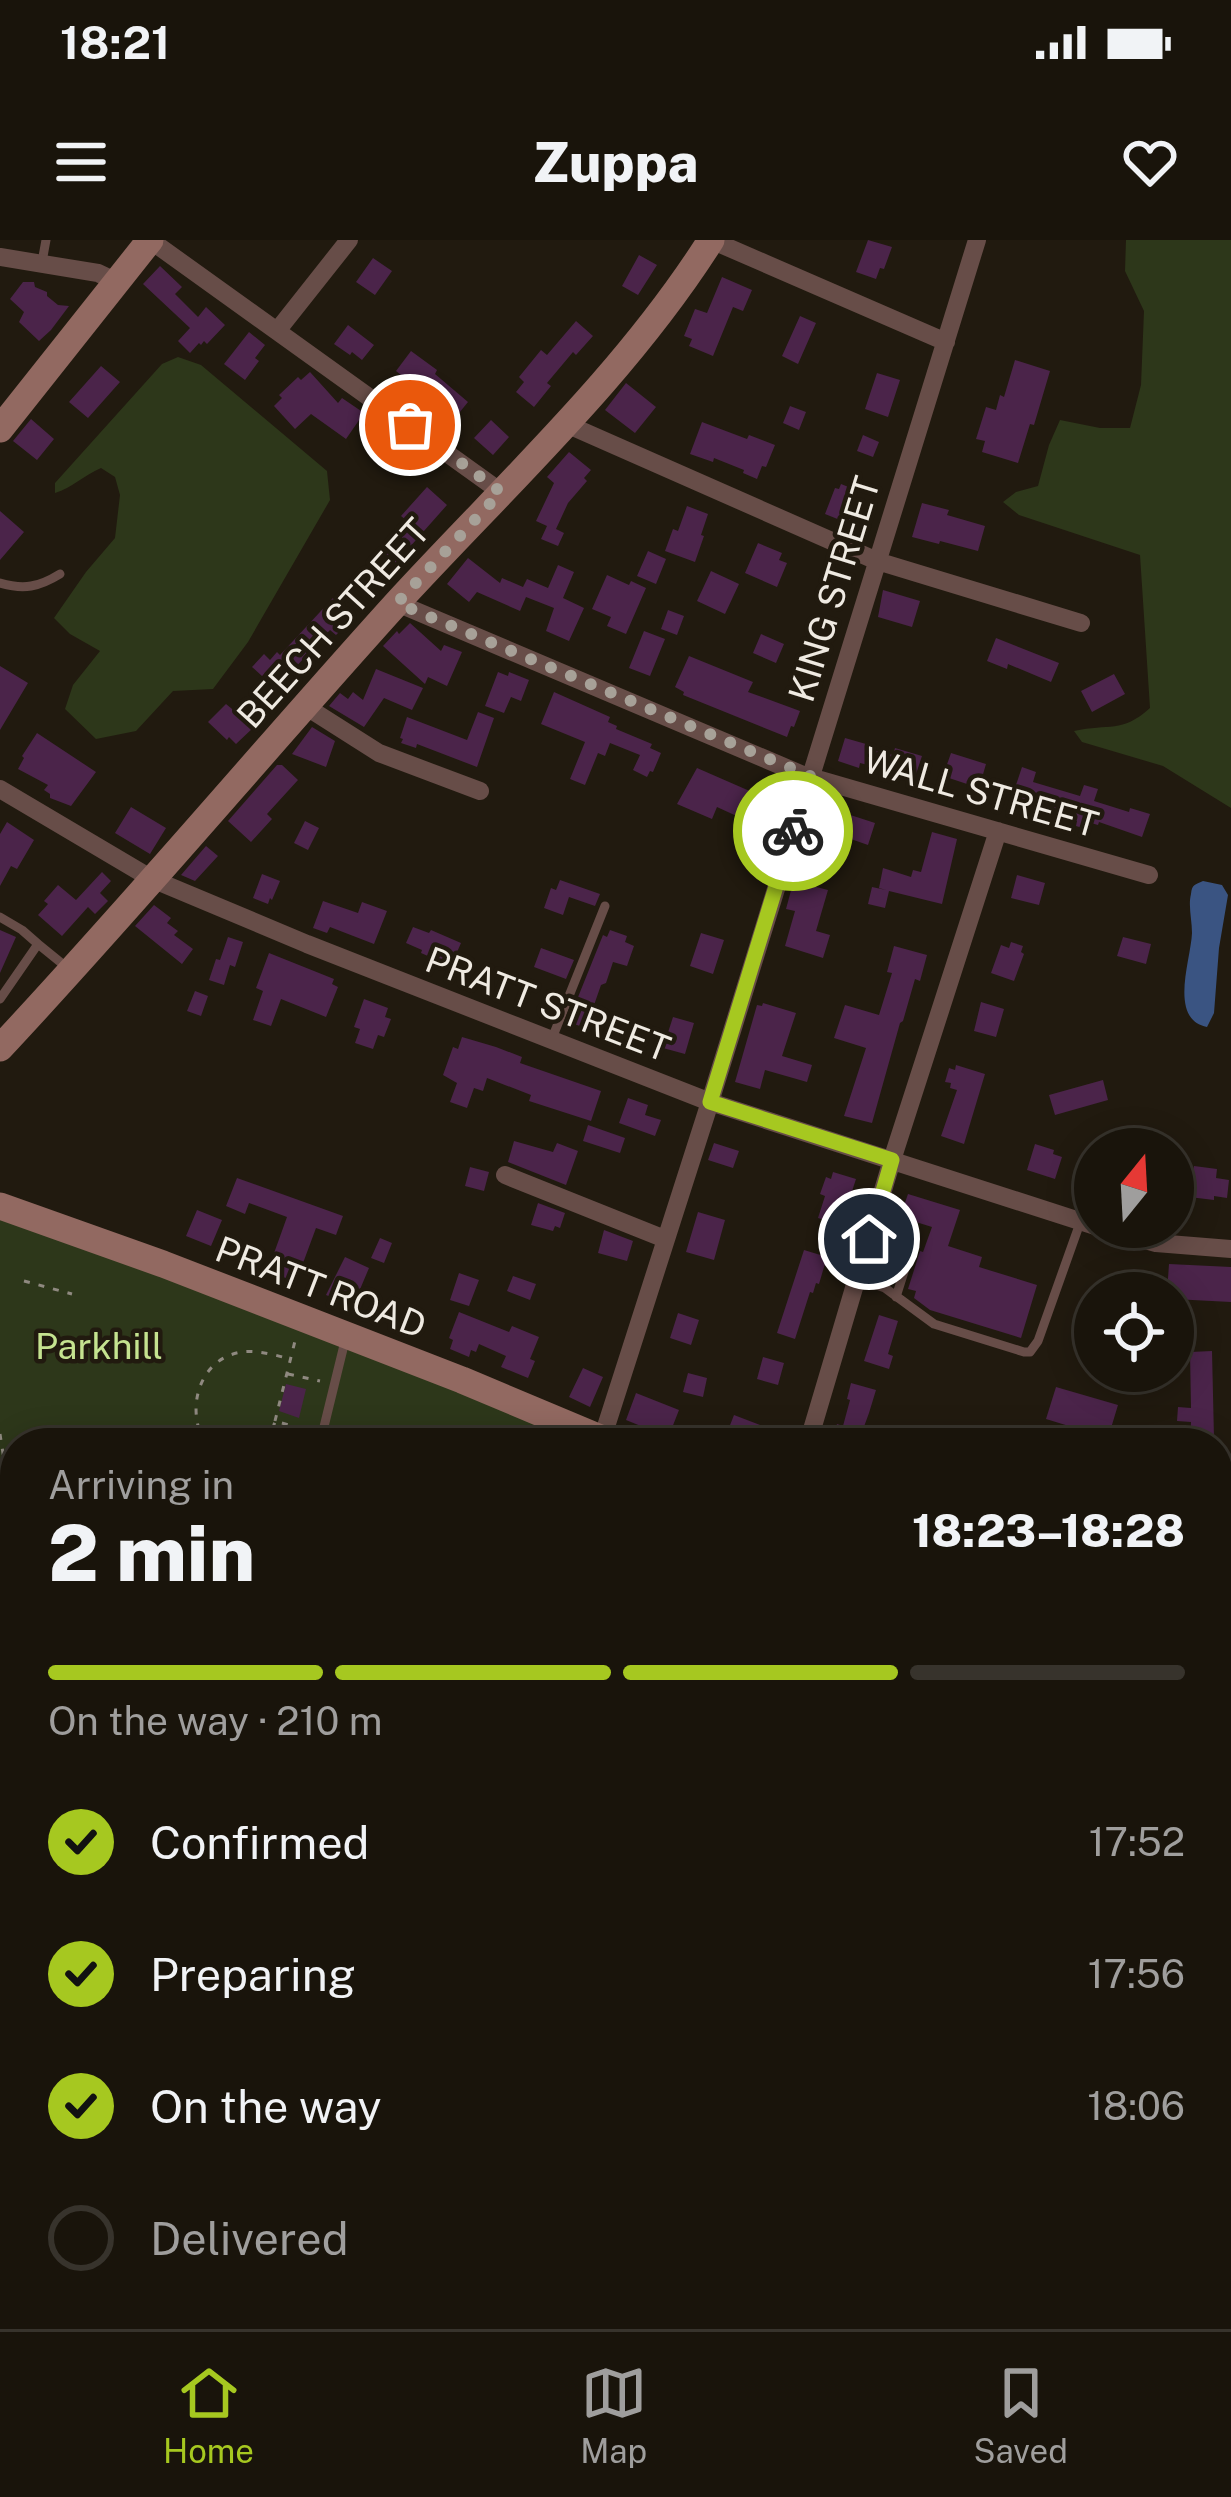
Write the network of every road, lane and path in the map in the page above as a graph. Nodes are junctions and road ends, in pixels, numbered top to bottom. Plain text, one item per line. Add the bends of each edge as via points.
1 (46, 240) edge
2 (150, 240) edge
3 (349, 240) edge
4 (711, 240) edge
5 (976, 240) edge
6 (0, 257) edge
7 (42, 262) junction
8 (117, 282) junction
9 (277, 331) junction
10 (946, 342) junction
11 (564, 424) junction
12 (0, 429) edge
13 (501, 492) junction
14 (877, 560) junction
15 (60, 574) dead end
16 (0, 584) edge
17 (397, 603) junction
18 (1081, 623) dead end
19 (305, 706) junction
20 (810, 776) junction
21 (0, 790) edge
22 (480, 791) dead end
23 (998, 831) junction
24 (1149, 875) dead end
25 (152, 879) junction
26 (604, 906) dead end
27 (0, 917) edge
28 (38, 944) junction
29 (71, 971) junction
30 (0, 999) edge
31 (3, 1039) edge
32 (551, 1041) junction
33 (710, 1102) junction
34 (892, 1160) junction
35 (505, 1175) dead end
36 (0, 1206) edge
37 (1074, 1218) edge
38 (665, 1240) junction
39 (914, 1240) dead end
40 (1194, 1246) edge
41 (1081, 1248) edge
42 (1231, 1249) edge
43 (857, 1278) junction
44 (24, 1281) dead end
45 (72, 1294) dead end
46 (896, 1297) junction
47 (301, 1318) junction
48 (346, 1335) junction
49 (290, 1359) junction
50 (286, 1373) junction
51 (334, 1384) junction
52 (274, 1421) junction
53 (198, 1428) edge
54 (272, 1428) edge
55 (292, 1428) edge
56 (324, 1428) edge
57 (575, 1428) edge
58 (611, 1428) edge
59 (812, 1428) edge

1 - 7 lane
2 - 8 street
2 - 9 street
3 - 9 street
4 - 10 street
4 - 11 street, BEECH STREET via 666,307
5 - 10 street, KING STREET
6 - 7 street
7 - 8 street
8 - 12 street
9 - 13 street
10 - 14 street, KING STREET
11 - 13 street, BEECH STREET
11 - 14 street
13 - 17 street, BEECH STREET
14 - 18 street
14 - 20 street, KING STREET
15 - 16 lane via 32,588
17 - 19 street, BEECH STREET
17 - 20 street, WALL STREET
19 - 22 street via 379,753
19 - 25 street, BEECH STREET
20 - 23 street, WALL STREET
20 - 33 street, KING STREET
21 - 25 street, PRATT STREET
23 - 24 street, WALL STREET
23 - 34 street
25 - 29 street, BEECH STREET
25 - 32 street, PRATT STREET
26 - 32 lane
27 - 28 lane
28 - 29 lane
28 - 30 lane
29 - 31 street, BEECH STREET
32 - 33 street, PRATT STREET
33 - 34 street, PRATT STREET
33 - 38 street, KING STREET
34 - 37 street, PRATT STREET
34 - 43 street
35 - 38 street
36 - 47 street, PRATT ROAD
38 - 58 street, KING STREET
39 - 46 lane
40 - 42 street, PRATT STREET
41 - 46 lane via 1030,1352 934,1324
43 - 46 lane
43 - 59 street
44 - 45 path
47 - 48 street, PRATT ROAD
47 - 49 path
48 - 51 lane
48 - 57 street, PRATT ROAD
49 - 50 path
49 - 53 path via 229,1355 201,1383
50 - 51 path
50 - 52 path
51 - 56 lane
52 - 54 path
52 - 55 path

